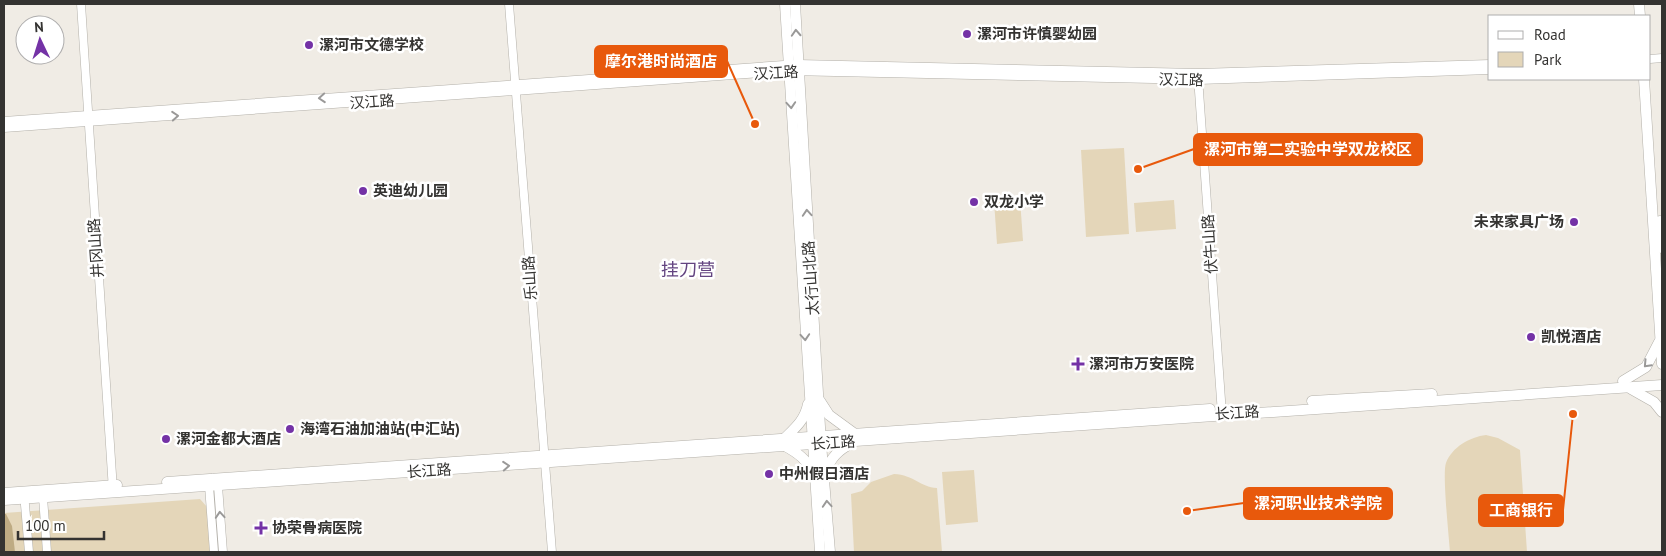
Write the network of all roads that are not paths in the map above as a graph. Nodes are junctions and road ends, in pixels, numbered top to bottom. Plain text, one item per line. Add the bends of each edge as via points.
1 (81, 4) edge
2 (509, 4) edge
3 (785, 4) edge
4 (795, 4) edge
5 (1488, 64) edge
6 (793, 67) junction
7 (1488, 70) edge
8 (1198, 77) junction
9 (1644, 80) edge
10 (1650, 80) edge
11 (515, 88) junction
12 (87, 118) junction
13 (4, 121) edge
14 (4, 128) edge
15 (1662, 248) edge
16 (1659, 269) edge
17 (1661, 339) junction
18 (1662, 364) edge
19 (1662, 378) edge
20 (1625, 384) junction
21 (1662, 385) edge
22 (814, 399) junction
23 (1222, 411) junction
24 (1662, 412) edge
25 (855, 438) junction
26 (817, 440) junction
27 (784, 442) junction
28 (544, 459) junction
29 (820, 475) junction
30 (214, 483) junction
31 (113, 489) junction
32 (4, 493) edge
33 (24, 495) junction
34 (43, 497) junction
35 (4, 500) edge
36 (29, 552) edge
37 (47, 552) edge
38 (214, 552) edge
39 (223, 552) edge
40 (552, 552) edge
41 (820, 552) edge
42 (830, 552) edge

1 - 12 street, 井冈山路
2 - 11 street, 乐山路
3 - 6 main road, 太行山北路
6 -> 4 main road, 太行山北路
5 - 8 street, 汉江路
6 - 8 street, 汉江路
6 - 11 street, 汉江路
6 - 22 main road, 太行山北路
7 - 8 street, 汉江路
8 - 23 street, 伏牛山路
9 - 16 main road
10 - 15 main road
11 - 12 street, 汉江路
11 - 28 street, 乐山路
12 - 13 street, 汉江路
12 - 14 street, 汉江路
12 - 31 street, 井冈山路
16 - 17 main road
17 - 18 main road
17 -> 20 main road via 1646,367
19 - 20 main road, 长江路
20 - 21 main road, 长江路
20 - 23 main road, 长江路
20 - 24 main road via 1654,402
22 - 25 main road
22 - 26 main road, 太行山北路
22 - 27 main road via 799,425
23 - 25 main road, 长江路
25 - 26 main road, 长江路
25 - 29 main road via 830,459
26 - 27 main road, 长江路
26 - 29 main road, 太行山北路
27 - 28 main road, 长江路
27 - 29 main road
28 - 30 main road, 长江路
28 - 40 street, 乐山路
29 - 41 main road, 太行山北路
42 -> 29 main road, 太行山北路
30 - 31 main road, 长江路
30 - 38 street
39 -> 30 street
31 - 33 main road, 长江路
31 - 34 main road, 长江路
32 - 33 main road, 长江路
33 - 34 main road, 长江路
33 - 35 main road, 长江路
33 - 36 street
34 - 37 street

